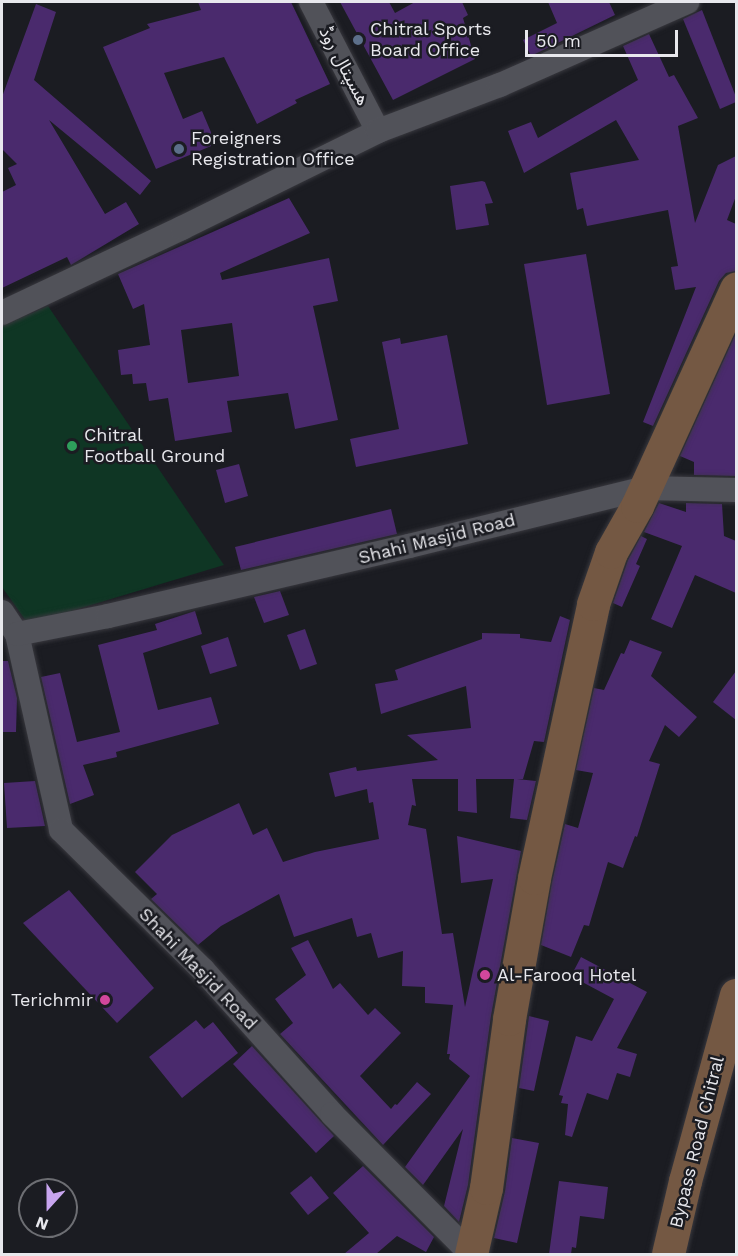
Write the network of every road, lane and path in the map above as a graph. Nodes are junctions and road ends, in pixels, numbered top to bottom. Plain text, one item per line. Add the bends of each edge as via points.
1 (310, 2) edge
2 (687, 2) edge
3 (378, 131) junction
4 (736, 289) edge
5 (2, 313) edge
6 (645, 488) junction
7 (736, 490) edge
8 (2, 612) edge
9 (17, 634) junction
10 (736, 996) edge
11 (471, 1254) edge
12 (669, 1254) edge

1 - 3 street, ھسپتال روڈ
2 - 3 street via 500,85
3 - 5 street
4 - 6 street
6 - 7 street, Shahi Masjid Road
6 - 9 street, Shahi Masjid Road
6 - 11 street via 611,552 593,604 534,878 509,1019 486,1188
8 - 9 street, Shahi Masjid Road
9 - 11 street, Shahi Masjid Road via 61,830 203,970 332,1114
10 - 12 street, Bypass Road Chitral

